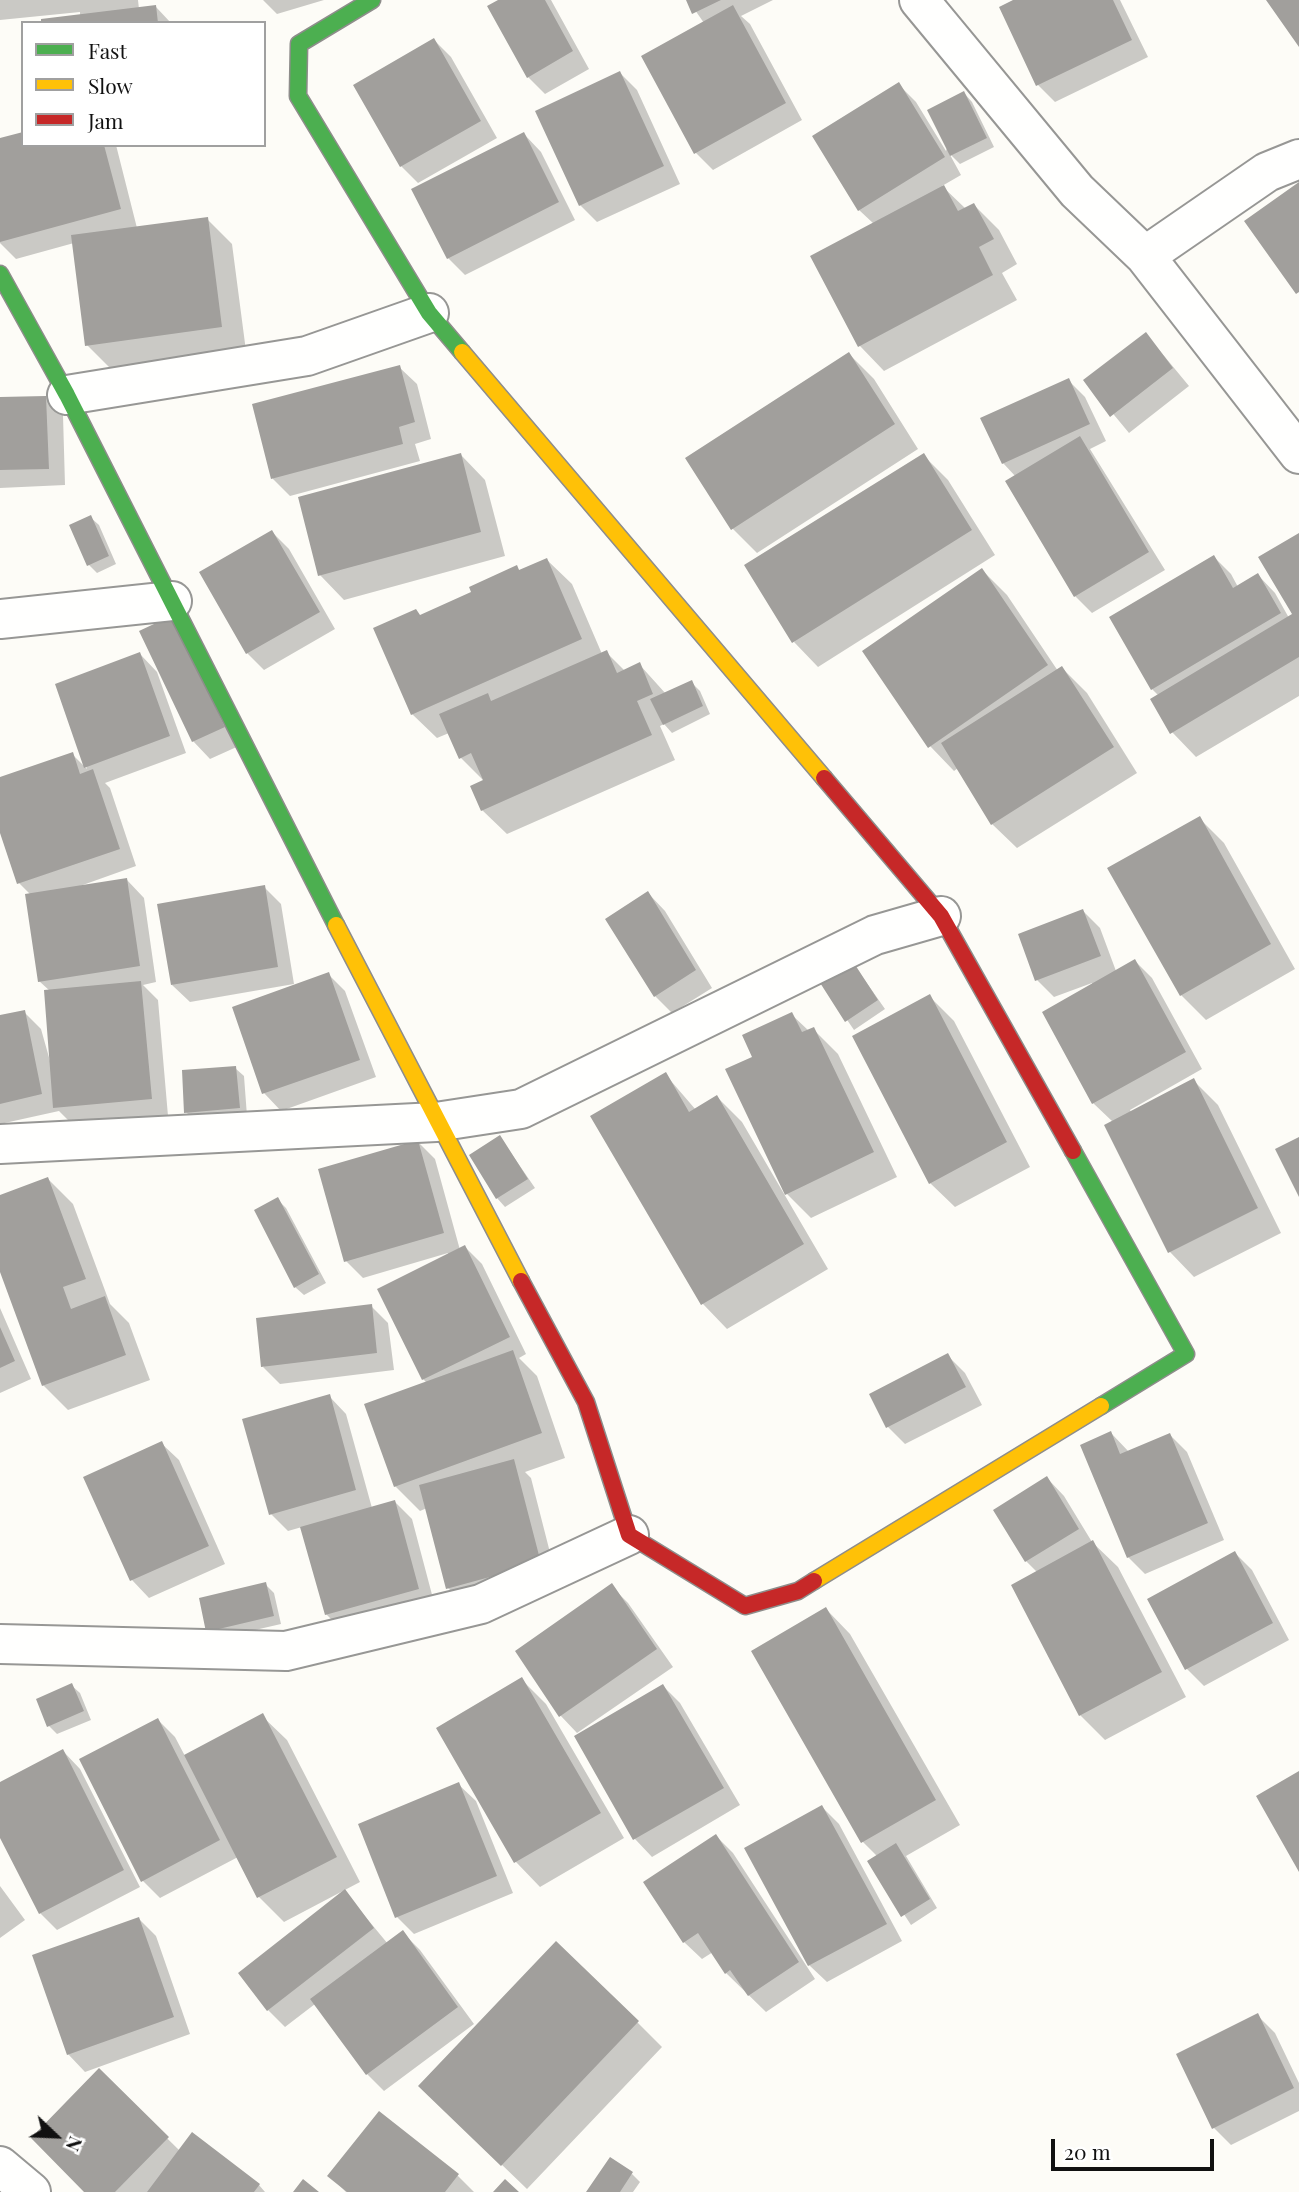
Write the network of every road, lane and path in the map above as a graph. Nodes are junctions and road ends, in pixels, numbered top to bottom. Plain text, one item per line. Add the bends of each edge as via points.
1 (372, 0) edge
2 (919, 0) edge
3 (1299, 159) edge
4 (1145, 256) junction
5 (0, 274) edge
6 (429, 313) junction
7 (67, 395) junction
8 (1299, 454) edge
9 (172, 601) junction
10 (0, 620) edge
11 (941, 916) junction
12 (436, 1122) junction
13 (0, 1144) edge
14 (629, 1535) junction
15 (0, 1644) edge
16 (0, 2166) edge
17 (31, 2192) edge

1 - 6 street via 299,44 299,96
2 - 4 street via 1077,191
3 - 4 street via 1267,172
4 - 8 street
5 - 7 street
6 - 7 street via 307,356
6 - 11 street
7 - 9 street
9 - 10 street
9 - 12 street
11 - 12 street via 875,935 521,1109
11 - 14 street via 1186,1354 798,1591 745,1606
12 - 13 street
12 - 14 street via 586,1402
14 - 15 street via 481,1604 286,1651
16 - 17 street

